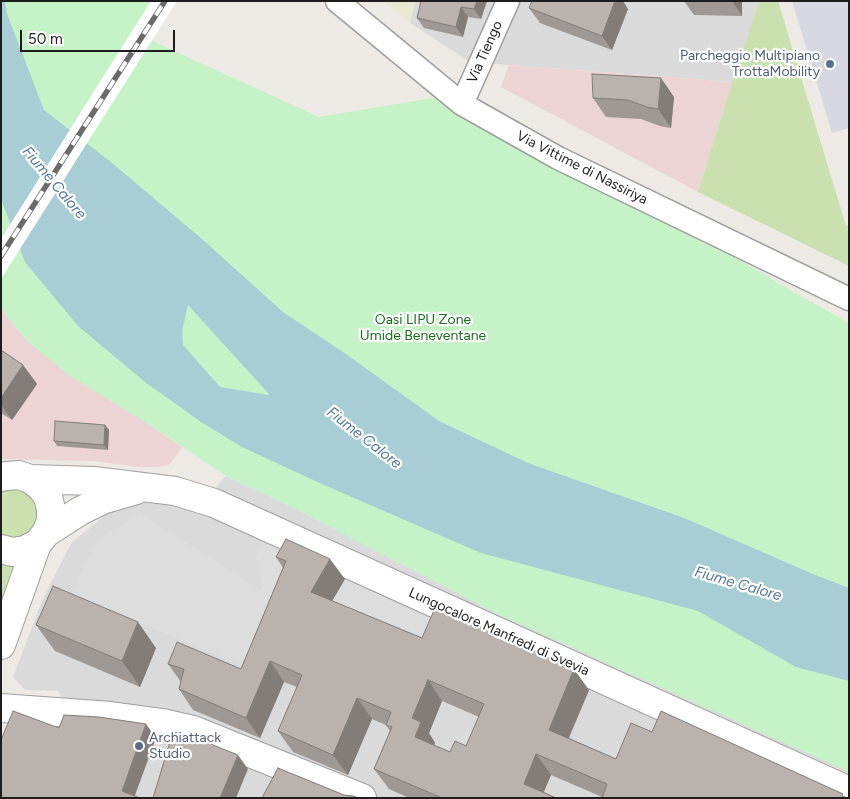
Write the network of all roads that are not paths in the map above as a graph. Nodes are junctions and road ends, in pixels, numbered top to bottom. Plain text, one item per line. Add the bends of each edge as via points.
1 (337, 1) edge
2 (508, 1) edge
3 (462, 104) junction
4 (849, 299) edge
5 (10, 477) edge
6 (145, 488) junction
7 (42, 539) junction
8 (1, 550) edge
9 (1, 645) edge
10 (1, 708) edge
11 (849, 791) edge
12 (362, 798) edge

1 - 3 street, Via Vittime di Nassiriya
2 - 3 street, Via Tiengo
3 - 4 street, Via Vittime di Nassiriya via 558,158
5 - 6 street, Lungocalore Manfredi di Svevia via 94,481
5 - 7 street via 41,486 48,497 51,521
6 - 7 street, Lungocalore Manfredi di Svevia via 88,507
6 - 11 street, Lungocalore Manfredi di Svevia via 175,491 214,503
7 - 8 street, Lungocalore Manfredi di Svevia via 25,550
7 - 9 street
10 - 12 street via 111,716 193,730

